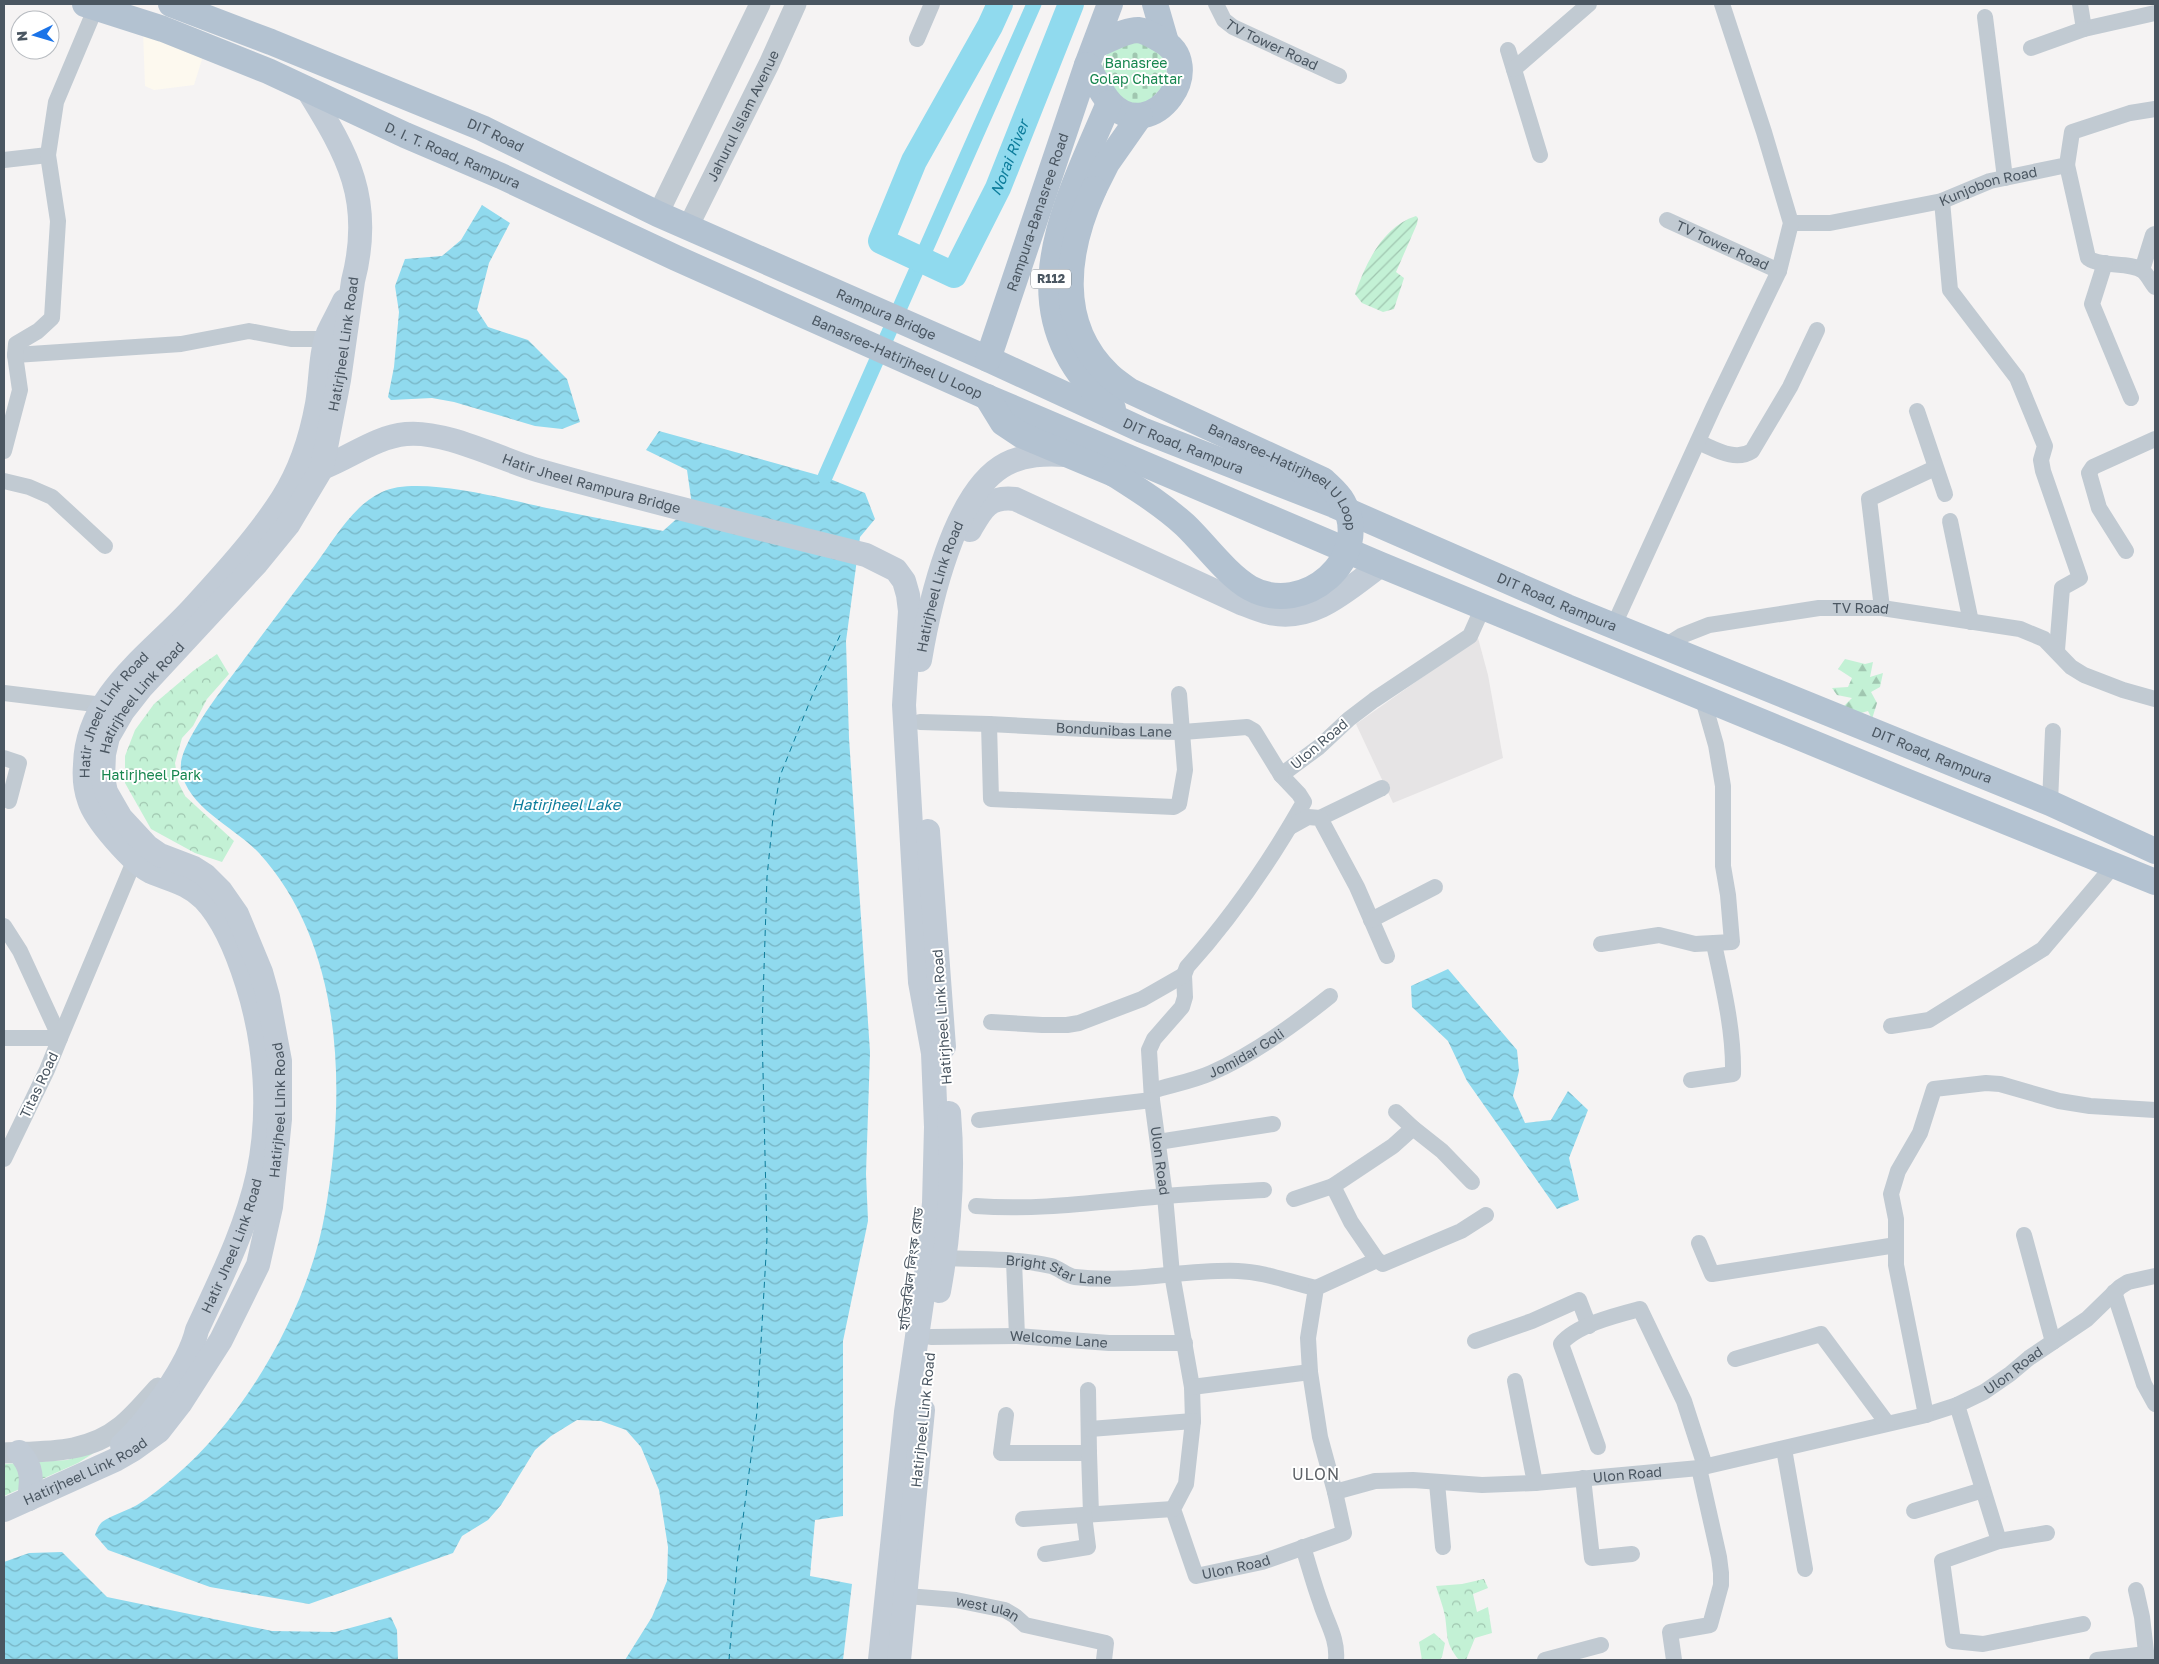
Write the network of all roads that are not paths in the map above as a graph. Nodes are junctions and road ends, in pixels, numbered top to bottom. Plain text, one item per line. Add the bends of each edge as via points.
1 (171, 4) edge
2 (760, 4) edge
3 (765, 4) edge
4 (932, 4) edge
5 (1110, 4) edge
6 (1155, 4) edge
7 (1216, 4) edge
8 (1589, 4) edge
9 (1722, 4) edge
10 (2080, 4) edge
11 (90, 6) edge
12 (793, 9) edge
13 (2155, 14) edge
14 (1985, 17) dead end
15 (2084, 29) junction
16 (917, 39) dead end
17 (1166, 42) junction
18 (2031, 48) dead end
19 (738, 50) junction
20 (1508, 50) dead end
21 (1091, 55) junction
22 (769, 64) junction
23 (1514, 69) junction
24 (1339, 76) dead end
25 (307, 89) junction
26 (1109, 103) junction
27 (2155, 109) edge
28 (1140, 116) junction
29 (48, 155) junction
30 (1540, 156) dead end
31 (4, 160) edge
32 (2067, 165) junction
33 (678, 170) junction
34 (2005, 178) junction
35 (708, 187) junction
36 (1942, 202) junction
37 (658, 214) junction
38 (1668, 220) dead end
39 (1791, 223) junction
40 (688, 227) junction
41 (2155, 234) edge
42 (2104, 263) junction
43 (2142, 270) junction
44 (1779, 271) junction
45 (353, 281) junction
46 (812, 281) joint
47 (2155, 286) edge
48 (803, 315) joint
49 (1817, 330) dead end
50 (326, 339) junction
51 (961, 348) joint
52 (15, 355) junction
53 (988, 359) junction
54 (987, 396) junction
55 (2131, 398) dead end
56 (1917, 410) dead end
57 (1142, 430) junction
58 (2155, 439) edge
59 (1698, 442) junction
60 (4, 452) edge
61 (1072, 455) junction
62 (322, 468) junction
63 (1935, 468) junction
64 (4, 481) edge
65 (1945, 494) dead end
66 (1950, 521) dead end
67 (105, 546) dead end
68 (2126, 551) dead end
69 (1381, 565) junction
70 (933, 595) junction
71 (1484, 608) junction
72 (1882, 608) junction
73 (1971, 622) junction
74 (1614, 625) junction
75 (908, 642) junction
76 (1665, 646) junction
77 (2057, 650) junction
78 (4, 694) edge
79 (1179, 694) dead end
80 (1702, 696) junction
81 (2155, 699) edge
82 (103, 705) junction
83 (920, 722) junction
84 (989, 724) junction
85 (1183, 732) junction
86 (2053, 732) dead end
87 (4, 758) edge
88 (1281, 775) junction
89 (1382, 788) dead end
90 (10, 801) dead end
91 (1304, 802) junction
92 (2050, 803) junction
93 (1317, 818) junction
94 (1290, 827) junction
95 (2155, 851) edge
96 (135, 859) junction
97 (2115, 864) junction
98 (2155, 882) edge
99 (1435, 887) dead end
100 (1371, 920) junction
101 (4, 926) edge
102 (1601, 944) dead end
103 (1714, 944) junction
104 (1387, 956) dead end
105 (1184, 975) junction
106 (1330, 996) dead end
107 (992, 1022) dead end
108 (1891, 1026) dead end
109 (4, 1038) edge
110 (60, 1038) junction
111 (1691, 1080) dead end
112 (1152, 1095) junction
113 (2155, 1110) edge
114 (1396, 1112) dead end
115 (978, 1120) dead end
116 (1273, 1124) dead end
117 (1413, 1128) junction
118 (1158, 1142) junction
119 (4, 1159) edge
120 (276, 1168) junction
121 (1472, 1182) dead end
122 (1333, 1186) junction
123 (1264, 1190) dead end
124 (1165, 1196) junction
125 (1294, 1199) dead end
126 (976, 1206) dead end
127 (1486, 1215) dead end
128 (2024, 1235) dead end
129 (1699, 1243) dead end
130 (1896, 1245) junction
131 (929, 1259) junction
132 (1377, 1260) junction
133 (1014, 1261) junction
134 (1172, 1274) junction
135 (2155, 1276) edge
136 (1316, 1288) junction
137 (2114, 1292) junction
138 (1589, 1326) junction
139 (924, 1336) junction
140 (1017, 1336) junction
141 (1475, 1342) dead end
142 (2053, 1342) junction
143 (194, 1343) junction
144 (1185, 1343) junction
145 (1735, 1359) dead end
146 (1310, 1372) junction
147 (1515, 1381) dead end
148 (1192, 1387) junction
149 (1088, 1390) dead end
150 (916, 1398) junction
151 (2155, 1404) edge
152 (1958, 1405) junction
153 (1006, 1415) dead end
154 (1926, 1415) junction
155 (1193, 1421) junction
156 (1887, 1423) junction
157 (1090, 1429) junction
158 (1598, 1447) dead end
159 (1784, 1449) junction
160 (11, 1453) edge
161 (1090, 1453) junction
162 (1702, 1467) junction
163 (94, 1470) junction
164 (1583, 1478) junction
165 (1437, 1483) junction
166 (1535, 1483) junction
167 (1983, 1490) junction
168 (1335, 1492) junction
169 (29, 1499) junction
170 (896, 1506) junction
171 (1173, 1509) junction
172 (4, 1510) edge
173 (1914, 1511) dead end
174 (1088, 1514) junction
175 (1023, 1519) dead end
176 (2046, 1533) dead end
177 (1999, 1542) junction
178 (1443, 1547) dead end
179 (1303, 1548) junction
180 (1045, 1554) dead end
181 (1632, 1554) dead end
182 (1806, 1569) dead end
183 (2136, 1590) dead end
184 (907, 1596) junction
185 (2149, 1615) edge
186 (2083, 1624) dead end
187 (1601, 1645) dead end
188 (2146, 1657) edge
189 (880, 1660) edge
190 (899, 1660) edge
191 (1104, 1660) edge
192 (1336, 1660) edge
193 (1546, 1660) edge
194 (1674, 1660) edge
195 (2097, 1660) edge

1 - 37 main road, DIT Road via 482,128
2 - 19 street
3 - 12 street
4 - 16 street
5 - 21 main road, Rampura-Banasree Road / R112
6 - 17 main road
7 - 24 street, TV Tower Road via 1224,20 1232,27
8 - 23 street
9 - 39 street
10 - 15 street
11 - 25 main road, D. I. T. Road, Rampura via 162,29
11 - 29 street via 56,102
12 - 22 street, Jahurul Islam Avenue
13 - 15 street
14 - 34 street
15 - 18 street
17 - 21 main road via 1137,30
17 - 28 main road via 1180,65 1179,80 1169,99
19 - 22 street
19 - 33 street
20 - 23 street
21 - 26 main road
21 - 53 main road, Rampura-Banasree Road / R112
22 - 35 street, Jahurul Islam Avenue
23 - 30 street
25 - 45 main road, Hatirjheel Link Road via 343,149 356,183 361,242
25 - 48 main road, D. I. T. Road, Rampura
26 - 28 main road via 1117,110
26 - 57 main road, Rampura-Banasree Road / R112 via 1078,172 1056,242 1052,266 1053,321 1069,360 1084,381 1118,413
27 - 32 street via 2130,113 2072,132
28 - 61 main road, Banasree-Hatirjheel U Loop, bridge via 1107,163 1077,231 1070,293 1073,315 1091,354 1108,375 1130,391 1323,480 1344,504 1349,524 1347,550 1330,576 1314,589 1294,596 1264,594 1239,579 1157,502 1114,474
29 - 31 street
29 - 52 street via 58,222 52,318 16,344
32 - 34 street, Kunjobon Road
32 - 42 street via 2088,258 2096,264
33 - 35 street
33 - 37 street
34 - 36 street, Kunjobon Road via 1990,181
35 - 40 street, Jahurul Islam Avenue
36 - 39 street, Kunjobon Road via 1830,223
36 - 77 street via 1950,290 2017,378 2045,446 2041,460 2043,471 2080,578 2062,588
37 - 40 main road, DIT Road
38 - 44 street, TV Tower Road
39 - 44 street
40 - 46 main road, DIT Road
41 - 43 street
42 - 43 street
42 - 55 street via 2092,304
43 - 47 street
44 - 59 street
45 - 50 main road, Hatir Jheel Link Road
45 - 62 main road, Hatirjheel Link Road via 340,380
46 - 51 main road, Rampura Bridge
48 - 54 main road, Banasree-Hatirjheel U Loop
49 - 59 street via 1790,387 1752,451 1737,457
50 - 52 street via 291,339 249,331 181,344
50 - 82 main road, Hatir Jheel Link Road via 308,441 284,496 208,591 130,671
51 - 53 main road, DIT Road, Rampura
52 - 60 street via 20,390
53 - 57 main road, DIT Road, Rampura
54 - 61 main road, Banasree-Hatirjheel U Loop via 1004,423 1021,435
54 - 69 main road
56 - 63 street
57 - 74 main road, DIT Road, Rampura via 1334,505
58 - 68 street via 2092,466 2089,473 2099,508
59 - 74 street
61 - 70 main road, Hatirjheel Link Road via 1026,456 1004,465 987,479 977,490 946,551
62 - 75 main road, Hatir Jheel Rampura Bridge via 371,443 406,434 424,435 646,501 866,555 896,570 904,581 909,603
62 - 120 main road, Hatirjheel Link Road via 288,525 257,563 123,711 108,737 103,764 110,803 128,828 160,855 205,875 230,901 246,933 268,997 280,1061
63 - 65 street
63 - 72 street via 1869,499
64 - 67 street via 52,497
66 - 73 street
69 - 70 main road via 1328,603 1296,613 1270,613 1241,603 1024,501 997,498 982,510
69 - 71 main road
70 - 75 main road
70 - 83 main road, Hatirjheel Link Road via 920,660
71 - 80 main road
71 - 88 street, Ulon Road via 1470,636 1374,700
72 - 73 street, TV Road
72 - 76 street, TV Road via 1819,608 1708,625
73 - 77 street, TV Road via 2020,629 2044,639
74 - 76 main road, DIT Road, Rampura
75 - 131 main road, হাতিরঝিল লিংক রোড via 904,705 920,982 927,1030 923,1054 923,1147 918,1224
76 - 92 main road, DIT Road, Rampura
77 - 81 street, TV Road via 2071,667 2084,676
78 - 82 street
79 - 85 street
80 - 97 main road
80 - 103 street via 1723,786 1723,866 1732,942
82 - 96 main road, Hatir Jheel Link Road via 87,740 84,770 89,803
83 - 84 street, Bondunibas Lane
83 - 131 main road, Hatirjheel Link Road via 952,1147 951,1201
84 - 85 street, Bondunibas Lane
84 - 85 street via 991,799 1174,807 1179,804 1185,770
85 - 88 street, Bondunibas Lane via 1246,728 1254,731
86 - 92 street
87 - 90 street via 20,764
88 - 91 street, Ulon Road
89 - 93 street
91 - 93 street, Ulon Road
91 - 94 street
92 - 95 main road, DIT Road, Rampura
93 - 94 street via 1308,817
93 - 100 street, Ulon Road via 1357,887
94 - 105 street via 1235,909 1187,967
96 - 110 street
96 - 143 main road, Hatir Jheel Link Road via 150,871 187,886 214,912 243,972 263,1058 264,1101 258,1172 233,1249
97 - 98 main road
97 - 108 street via 2043,949 1929,1020
99 - 100 street
100 - 104 street, Ulon Road
101 - 110 street, Titas Road via 20,951
102 - 103 street via 1659,935 1680,942
103 - 111 street via 1734,1054 1733,1074
105 - 107 street via 1142,999 1079,1023
105 - 112 street, Ulon Road via 1182,1008 1154,1039 1150,1050
106 - 112 street, Jomidar Goli via 1278,1036 1231,1063
109 - 110 street, Titas Road
110 - 119 street, Titas Road
112 - 115 street, Jomidar Goli
112 - 118 street, Ulon Road
113 - 130 street via 2059,1101 2000,1084 1934,1089 1920,1133 1898,1171 1891,1194 1896,1219
114 - 117 street
116 - 118 street
117 - 121 street via 1442,1151
117 - 122 street via 1393,1146
118 - 124 street, Ulon Road
120 - 143 main road via 260,1223 238,1276
120 - 163 main road, Hatirjheel Link Road via 258,1265 221,1340 159,1431 134,1450
122 - 125 street
122 - 132 street via 1351,1222
123 - 124 street
124 - 126 street via 1064,1207 1012,1209
124 - 134 street, Ulon Road
127 - 132 street via 1461,1231 1383,1264
128 - 142 street
129 - 130 street via 1712,1274
130 - 154 street via 1896,1265
131 - 133 street, Bright Star Lane
131 - 139 main road, Hatirjheel Link Road
131 - 170 main road, হাতিরঝিল লিংক রোড via 888,1447
132 - 136 street
133 - 134 street, Bright Star Lane via 1051,1266 1072,1276
133 - 140 street
134 - 136 street, Bright Star Lane via 1239,1271 1268,1274
134 - 144 street, Ulon Road
135 - 137 street, Ulon Road via 2128,1282
136 - 146 street via 1308,1338
137 - 142 street, Ulon Road via 2087,1319
137 - 151 street via 2144,1384
138 - 141 street via 1578,1300
138 - 158 street via 1561,1344
138 - 162 street via 1640,1309 1684,1401
139 - 140 street, Welcome Lane
139 - 150 main road, Hatirjheel Link Road
140 - 144 street, Welcome Lane via 1109,1343
142 - 152 street, Ulon Road via 1984,1392
143 - 160 street, Hatir Jheel Link Road via 140,1408 106,1436 72,1448
143 - 163 main road, Hatir Jheel Link Road via 155,1408
144 - 148 street, Ulon Road
145 - 156 street via 1821,1334
146 - 148 street
146 - 168 street via 1320,1437
147 - 166 street
148 - 155 street, Ulon Road
149 - 157 street
150 - 170 main road
150 - 184 main road, Hatirjheel Link Road
152 - 154 street, Ulon Road
152 - 167 street
153 - 161 street via 1001,1453
154 - 156 street, Ulon Road
155 - 157 street
155 - 171 street, Ulon Road via 1186,1484
156 - 159 street, Ulon Road
157 - 161 street
159 - 162 street, Ulon Road
159 - 182 street
160 - 169 main road via 30,1468
161 - 174 street
162 - 164 street, Ulon Road
162 - 194 street via 1721,1585 1710,1625 1670,1632
163 - 169 main road, Hatirjheel Link Road
164 - 166 street, Ulon Road
164 - 181 street via 1592,1558
165 - 166 street, Ulon Road
165 - 168 street, Ulon Road via 1375,1481
165 - 178 street
167 - 173 street
167 - 177 street
168 - 179 street, Ulon Road via 1344,1533
169 - 172 main road, Hatirjheel Link Road
170 - 189 main road
171 - 174 street
171 - 179 street, Ulon Road via 1196,1576 1262,1562
174 - 175 street
174 - 180 street via 1088,1547
176 - 177 street
177 - 186 street via 1942,1561 1953,1641 1983,1644
179 - 192 street via 1332,1630
183 - 185 street
184 - 190 main road, Hatirjheel Link Road
184 - 191 street, west ulan via 956,1600 1005,1610 1026,1625 1106,1643
185 - 188 street
187 - 193 street
188 - 195 street

